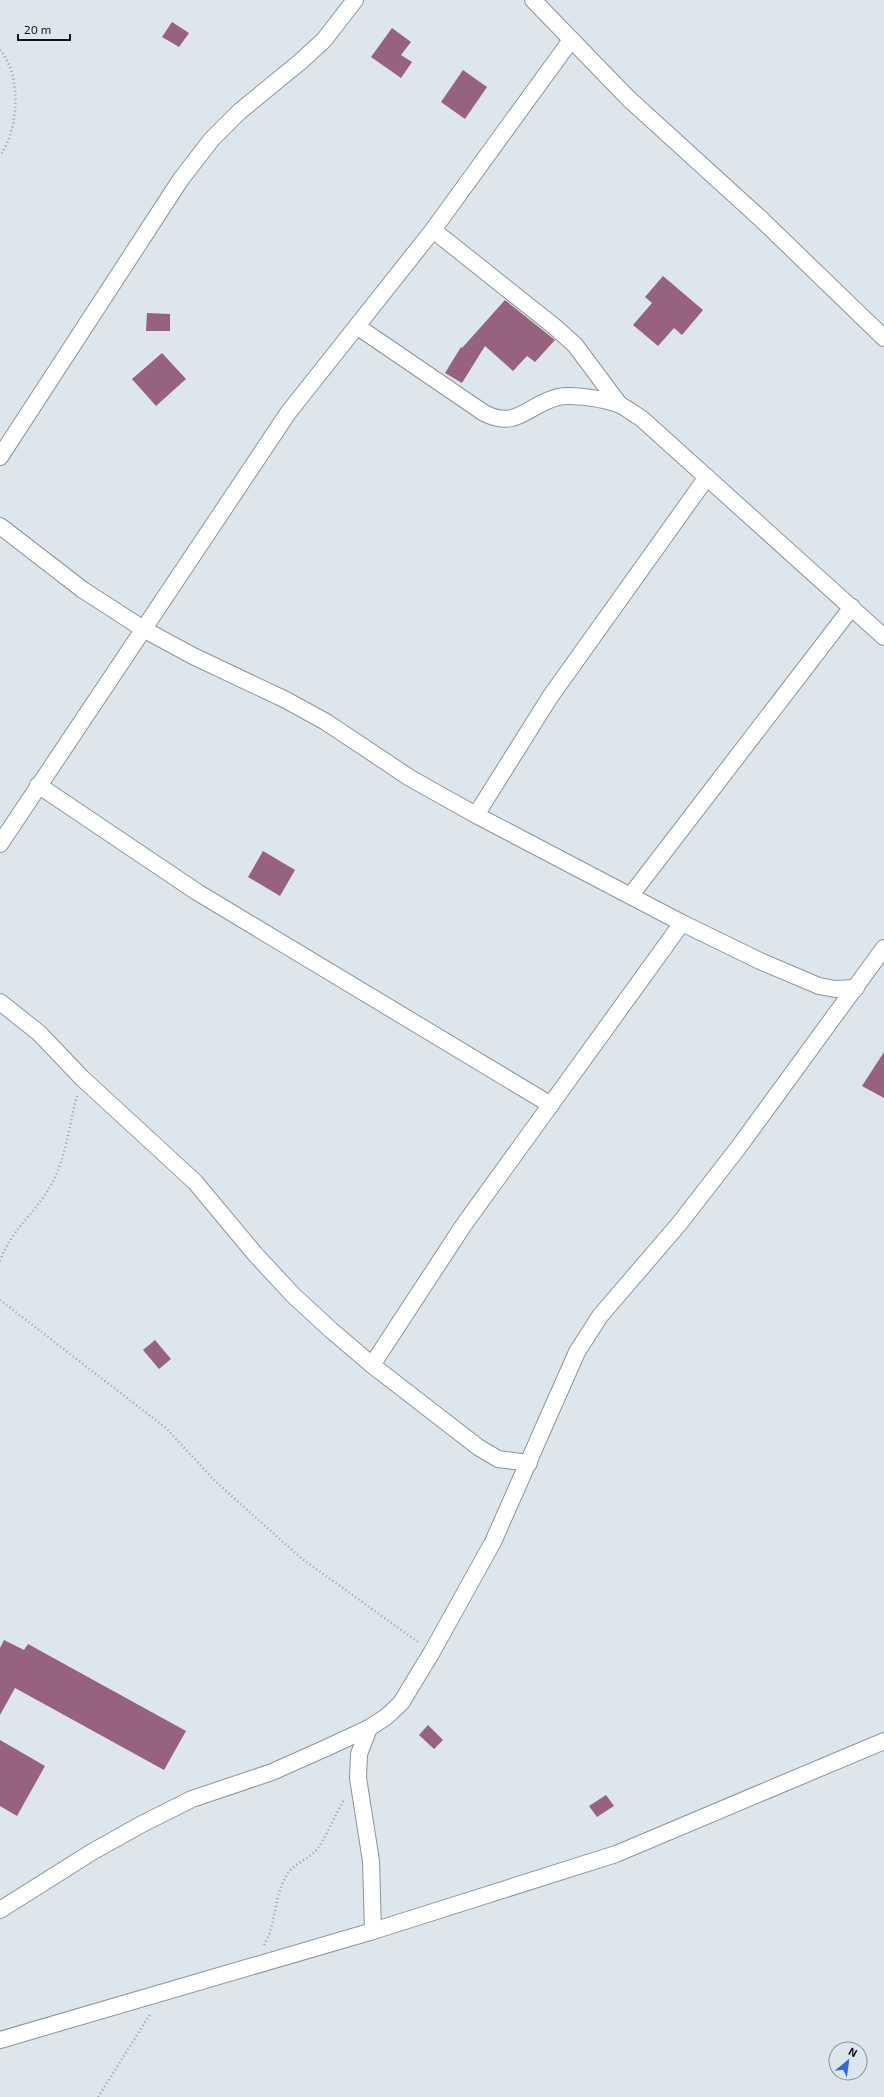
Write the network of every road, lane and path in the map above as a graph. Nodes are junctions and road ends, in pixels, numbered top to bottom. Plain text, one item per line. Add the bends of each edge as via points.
1 (355, 0) edge
2 (532, 0) edge
3 (571, 40) junction
4 (0, 50) edge
5 (0, 156) edge
6 (434, 230) junction
7 (358, 327) junction
8 (884, 338) edge
9 (619, 404) junction
10 (0, 457) edge
11 (707, 477) junction
12 (0, 526) edge
13 (852, 607) junction
14 (145, 630) junction
15 (884, 637) edge
16 (38, 785) junction
17 (476, 815) junction
18 (0, 844) edge
19 (631, 895) junction
20 (682, 923) junction
21 (884, 948) edge
22 (856, 988) junction
23 (0, 1002) edge
24 (82, 1078) junction
25 (551, 1105) junction
26 (0, 1261) edge
27 (0, 1300) edge
28 (372, 1365) junction
29 (529, 1463) junction
30 (432, 1652) junction
31 (369, 1728) junction
32 (884, 1741) edge
33 (358, 1778) junction
34 (0, 1910) edge
35 (373, 1931) junction
36 (260, 1950) dead end
37 (165, 1992) junction
38 (0, 2040) edge
39 (98, 2097) edge

1 - 10 street via 324,40 239,112 212,140 181,179
2 - 3 street
3 - 6 street
3 - 8 street via 629,99 761,219
4 - 5 path via 12,70 15,88 12,130
6 - 7 street
6 - 9 street via 575,345
7 - 9 street via 497,420 511,420 543,402 560,397 582,397
7 - 14 street via 288,413
9 - 11 street via 641,418
11 - 13 street
11 - 17 street via 550,697
12 - 14 street via 83,590
13 - 15 street
13 - 19 street
14 - 16 street
14 - 17 street via 326,722 410,778
16 - 18 street
16 - 25 street via 197,892
17 - 19 street
19 - 20 street
20 - 22 street via 819,986 835,989
20 - 25 street
21 - 22 street
22 - 29 street via 679,1224 600,1316 577,1352
23 - 24 street via 39,1033
24 - 26 path via 64,1151 51,1185 13,1234
24 - 28 street via 195,1182 293,1295
25 - 28 street via 463,1226
27 - 30 path via 166,1428 215,1481 301,1558
28 - 29 street via 478,1447 498,1459
29 - 30 street via 493,1542
30 - 31 street via 401,1703
31 - 33 street via 359,1754
31 - 34 street via 272,1772 192,1799 92,1852
32 - 35 street via 616,1854
33 - 35 street via 372,1860
33 - 36 path via 318,1848 288,1873 280,1891 269,1934
35 - 37 street
37 - 38 street
37 - 39 path

